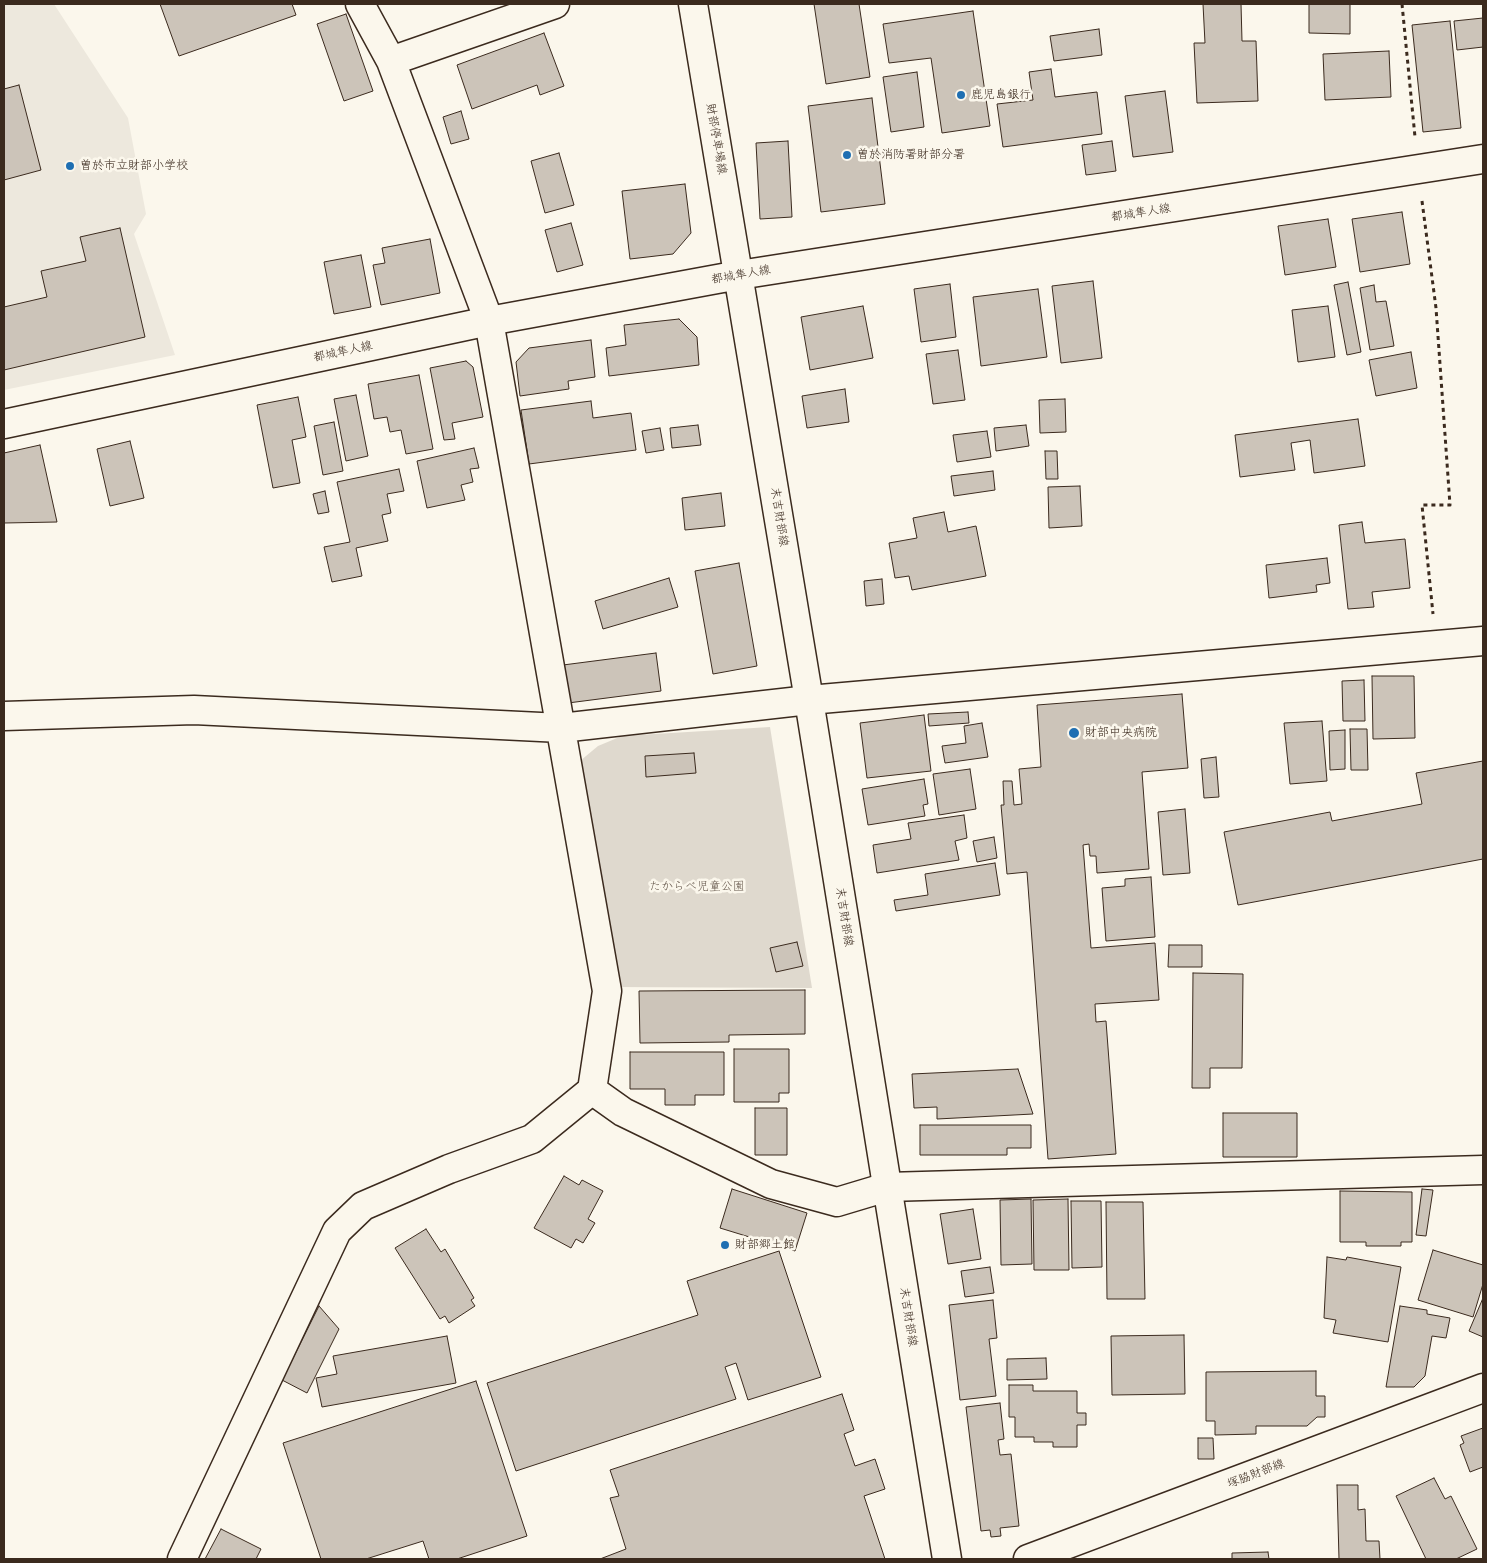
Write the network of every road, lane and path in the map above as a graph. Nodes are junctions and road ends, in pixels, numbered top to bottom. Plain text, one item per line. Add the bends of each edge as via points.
1 (360, 4) edge
2 (555, 4) edge
3 (694, 4) edge
4 (1402, 4) edge
5 (391, 60) junction
6 (1483, 159) edge
7 (1418, 170) junction
8 (739, 275) junction
9 (489, 321) junction
10 (4, 424) edge
11 (1483, 641) edge
12 (1436, 645) junction
13 (809, 700) junction
14 (4, 716) edge
15 (561, 728) junction
16 (592, 1090) junction
17 (1483, 1170) edge
18 (887, 1187) junction
19 (1483, 1388) edge
20 (182, 1559) edge
21 (947, 1559) edge
22 (1028, 1559) edge

1 - 5 street
2 - 5 street
3 - 8 street, 財部停車場線
4 - 7 path
5 - 9 street
6 - 7 street, 都城隼人線
7 - 8 street, 都城隼人線
7 - 12 path via 1436,308 1450,506 1422,506
8 - 9 street, 都城隼人線
8 - 13 street, 末吉財部線
9 - 10 street, 都城隼人線
9 - 15 street
11 - 12 street
12 - 13 street
13 - 15 street
13 - 18 street, 末吉財部線
14 - 15 street via 194,710
15 - 16 street via 608,991
16 - 18 street via 624,1112 770,1184 837,1202
16 - 20 street via 532,1139 363,1206 336,1231
17 - 18 street
18 - 21 street, 末吉財部線
19 - 22 street, 塚脇財部線

